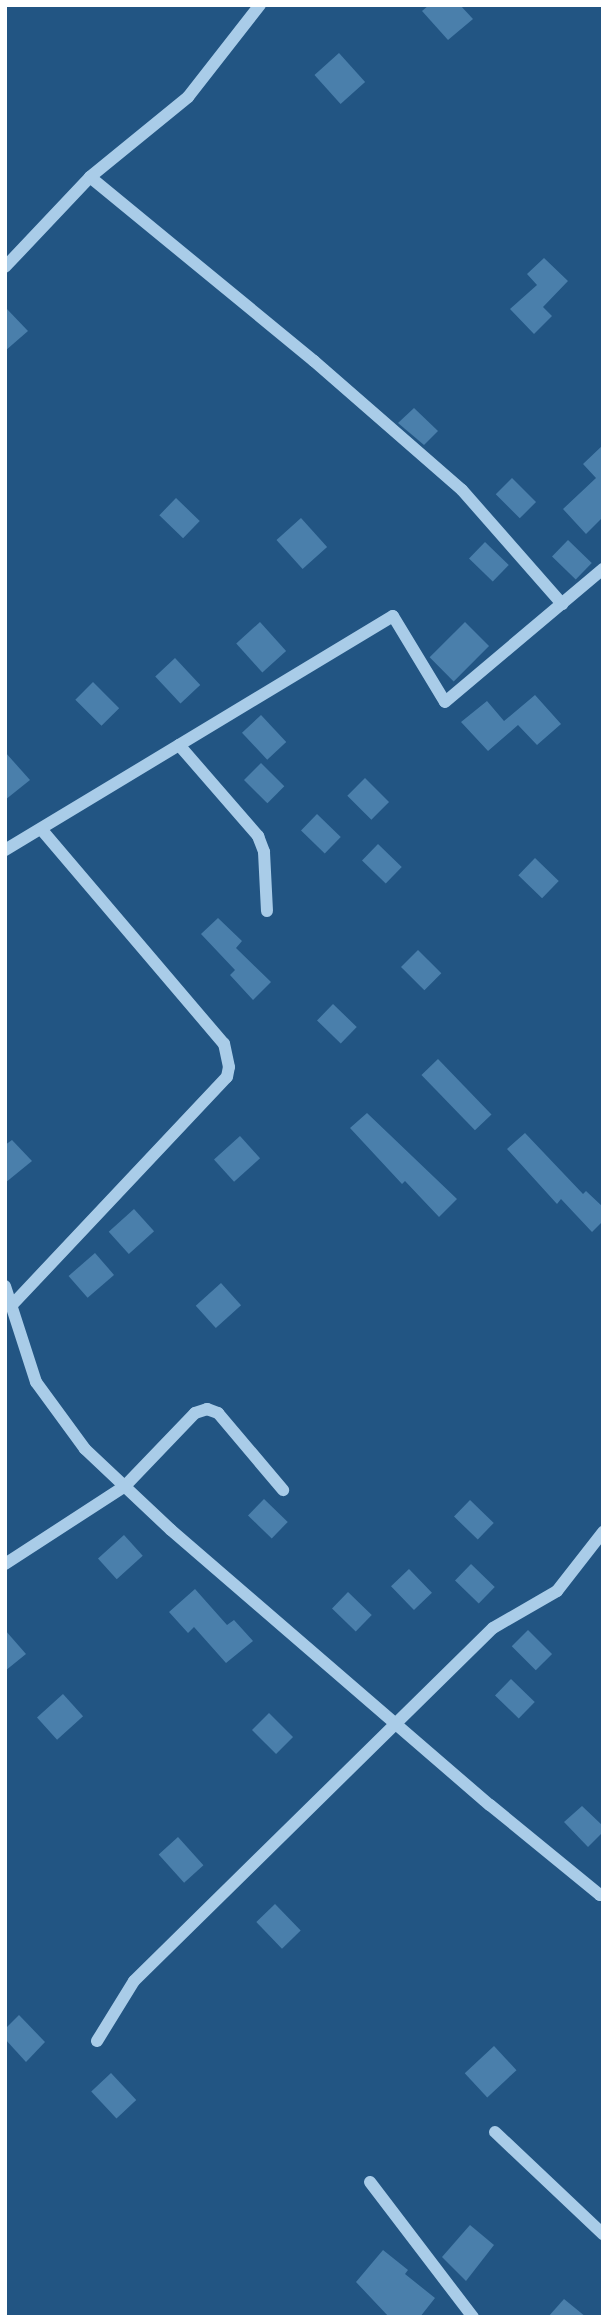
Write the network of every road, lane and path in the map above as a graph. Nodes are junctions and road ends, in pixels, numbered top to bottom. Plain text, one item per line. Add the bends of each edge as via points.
1 (260, 5) edge
2 (90, 177) junction
3 (5, 267) edge
4 (603, 569) edge
5 (562, 604) junction
6 (178, 746) junction
7 (41, 828) junction
8 (5, 850) edge
9 (267, 911) dead end
10 (5, 1286) edge
11 (12, 1305) junction
12 (125, 1486) junction
13 (283, 1490) dead end
14 (603, 1532) edge
15 (5, 1564) edge
16 (395, 1723) junction
17 (603, 1895) edge
18 (97, 2041) dead end
19 (495, 2133) dead end
20 (370, 2182) dead end
21 (603, 2234) edge
22 (473, 2317) edge

1 - 2 street via 188,97
2 - 3 street
2 - 5 street via 462,490
4 - 5 street
5 - 6 street via 445,702 393,616
6 - 7 street
6 - 9 street via 258,836 264,852
7 - 8 street
7 - 11 street via 224,1044 229,1067 227,1077
10 - 11 street
11 - 12 street via 36,1382 85,1449
12 - 13 street via 195,1413 206,1409 218,1413
12 - 15 street
12 - 16 street
14 - 16 street via 557,1591 493,1628
16 - 17 street
16 - 18 street via 134,1981
19 - 21 street
20 - 22 street

